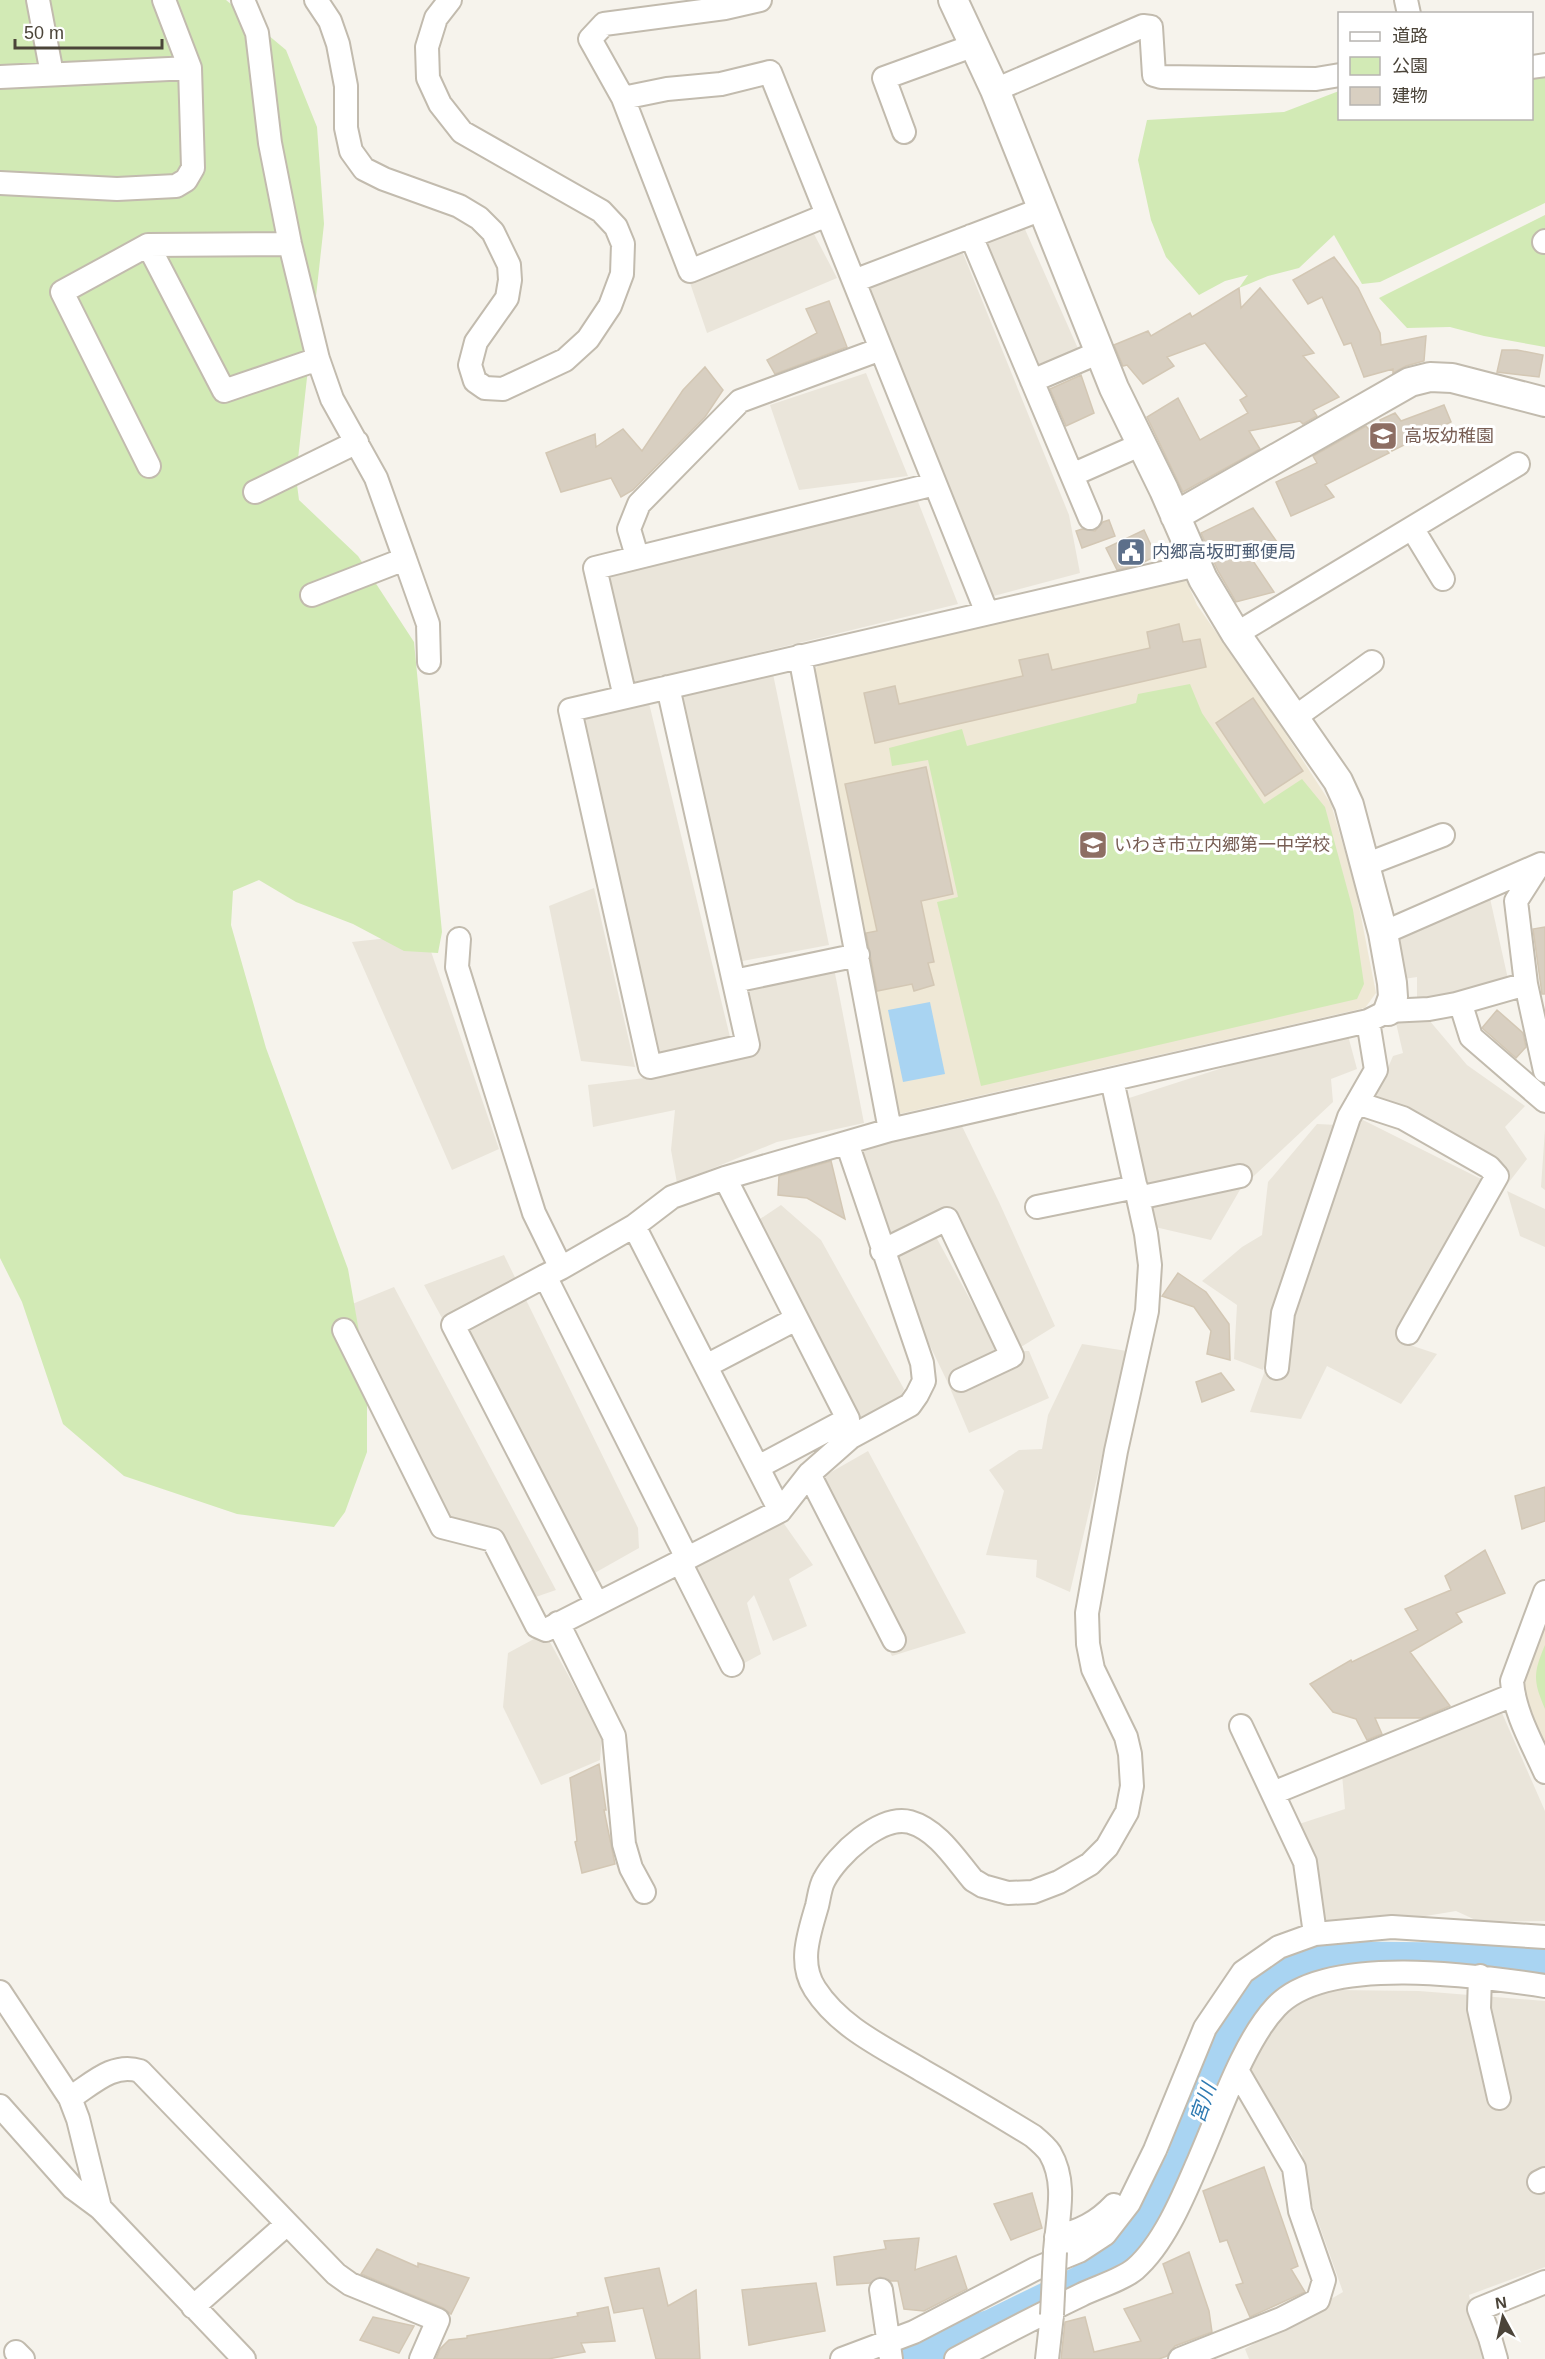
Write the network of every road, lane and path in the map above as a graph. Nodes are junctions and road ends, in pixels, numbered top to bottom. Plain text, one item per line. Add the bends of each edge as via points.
1 (38, 0) edge
2 (164, 0) edge
3 (243, 0) edge
4 (316, 0) edge
5 (450, 0) edge
6 (760, 0) edge
7 (953, 0) edge
8 (975, 45) junction
9 (190, 68) junction
10 (52, 74) junction
11 (1338, 75) edge
12 (0, 77) edge
13 (995, 90) junction
14 (623, 98) junction
15 (904, 132) dead end
16 (0, 183) edge
17 (1042, 209) junction
18 (827, 215) junction
19 (971, 236) junction
20 (290, 244) junction
21 (147, 245) junction
22 (854, 280) junction
23 (881, 349) junction
24 (1100, 352) junction
25 (318, 359) junction
26 (1032, 381) junction
27 (1545, 402) edge
28 (357, 442) junction
29 (1142, 444) junction
30 (1518, 464) dead end
31 (149, 466) dead end
32 (1072, 475) junction
33 (935, 484) junction
34 (255, 492) dead end
35 (1175, 516) junction
36 (1090, 518) dead end
37 (1412, 528) junction
38 (637, 556) junction
39 (405, 559) junction
40 (1197, 565) junction
41 (1443, 579) dead end
42 (312, 595) dead end
43 (987, 613) junction
44 (1236, 634) junction
45 (800, 656) junction
46 (429, 662) dead end
47 (1372, 662) dead end
48 (668, 687) junction
49 (625, 697) junction
50 (1294, 718) junction
51 (1443, 836) dead end
52 (1542, 864) edge
53 (1365, 865) junction
54 (1383, 933) junction
55 (459, 939) dead end
56 (858, 955) junction
57 (734, 981) junction
58 (1526, 984) junction
59 (1456, 1004) junction
60 (1378, 1016) junction
61 (1545, 1071) edge
62 (1112, 1080) junction
63 (1545, 1101) edge
64 (1357, 1103) junction
65 (890, 1130) junction
66 (847, 1143) junction
67 (1240, 1176) dead end
68 (725, 1178) junction
69 (1137, 1192) junction
70 (1037, 1207) dead end
71 (634, 1226) junction
72 (882, 1251) junction
73 (553, 1272) junction
74 (796, 1318) junction
75 (344, 1330) dead end
76 (1408, 1333) dead end
77 (706, 1366) junction
78 (1277, 1368) dead end
79 (962, 1380) dead end
80 (758, 1467) junction
81 (809, 1474) junction
82 (780, 1511) junction
83 (684, 1560) junction
84 (1545, 1593) edge
85 (597, 1604) junction
86 (558, 1623) junction
87 (894, 1640) dead end
88 (732, 1665) dead end
89 (1513, 1695) junction
90 (1241, 1726) dead end
91 (1545, 1772) edge
92 (1273, 1793) junction
93 (644, 1892) dead end
94 (1315, 1934) junction
95 (1545, 1937) edge
96 (1480, 1976) junction
97 (1545, 1986) edge
98 (0, 1992) edge
99 (1238, 2072) junction
100 (70, 2098) junction
101 (1499, 2098) dead end
102 (0, 2106) edge
103 (1140, 2181) junction
104 (100, 2208) junction
105 (287, 2224) junction
106 (1056, 2244) junction
107 (1545, 2282) edge
108 (881, 2290) dead end
109 (193, 2307) junction
110 (888, 2350) edge
111 (1233, 2350) edge
112 (244, 2359) edge
113 (421, 2359) edge
114 (842, 2359) edge
115 (956, 2359) edge
116 (1047, 2359) edge
117 (1180, 2359) edge
118 (1496, 2359) edge

1 - 10 street
2 - 9 street
3 - 20 street via 257,33 270,143
4 - 5 street via 330,21 338,44 351,152 364,169 459,206 479,218 493,232 509,265 507,298 476,342 470,365 475,381 485,388 503,389 565,360 588,339 610,306 622,274 623,244 616,227 601,212 462,132 440,104 428,78 427,47 436,18
6 - 14 street via 604,24 590,39
7 - 8 street
8 - 13 street
8 - 15 street via 884,78
9 - 10 street
9 - 16 street via 194,168 186,180 176,186 117,189
10 - 12 street
11 - 13 street via 1316,79 1161,77 1154,75 1151,27 1143,26
13 - 17 street
14 - 18 street via 721,84 770,72
14 - 18 street via 690,271
17 - 19 street
17 - 24 street
18 - 22 street
19 - 22 street
19 - 26 street
20 - 21 street
20 - 25 street
21 - 25 street via 224,391
21 - 31 street via 62,292
22 - 23 street
23 - 33 street
23 - 38 street via 740,401 639,504 628,529
24 - 26 street
24 - 29 street
25 - 28 street via 333,399
26 - 32 street
27 - 35 street via 1452,378 1430,377 1410,382
28 - 34 street
28 - 39 street via 376,478
29 - 32 street
29 - 35 street
30 - 37 street
32 - 36 street
33 - 38 street
33 - 43 street
35 - 40 street
37 - 41 street
37 - 44 street
38 - 49 street via 595,568
39 - 42 street
39 - 46 street via 428,624
40 - 43 street
40 - 44 street
43 - 45 street
44 - 50 street
45 - 48 street
45 - 56 street
47 - 50 street
48 - 49 street
48 - 57 street
49 - 57 street via 570,710 650,1067 748,1045
50 - 53 street via 1338,781 1349,805
51 - 53 street
52 - 54 street
52 - 58 street via 1516,901
53 - 54 street
54 - 60 street via 1393,997
55 - 73 street via 457,967
56 - 57 street
56 - 65 street
58 - 59 street
58 - 61 street
59 - 60 street
59 - 63 street via 1462,1008 1471,1037
60 - 62 street
60 - 64 street via 1376,1070
62 - 65 street
62 - 69 street
64 - 76 street via 1403,1118 1489,1167 1497,1176
64 - 78 street via 1349,1116 1283,1313
65 - 66 street
66 - 68 street
66 - 72 street
67 - 69 street
68 - 71 street via 672,1197
68 - 74 street
69 - 70 street
69 - 106 street via 1150,1265 1147,1311 1116,1451 1087,1613 1093,1669 1126,1737 1130,1754 1132,1786 1128,1812 1107,1847 1090,1864 1033,1892 1008,1893 983,1886 928,1830 909,1822 878,1826 842,1857 824,1880 806,1948 806,1965 814,1988 836,2014 862,2035 1033,2136 1049,2152 1061,2196
71 - 73 street
71 - 77 street
72 - 79 street via 947,1219 1012,1356
72 - 81 street via 922,1363 924,1381 910,1405 851,1437
73 - 83 street
73 - 85 street via 453,1325
74 - 77 street
74 - 80 street via 848,1419
75 - 86 street via 442,1527 493,1540 537,1626 546,1630
77 - 80 street
80 - 82 street
81 - 82 street
81 - 87 street
82 - 83 street
83 - 85 street
83 - 88 street
84 - 89 street via 1512,1681
85 - 86 street
86 - 93 street via 614,1736 624,1844
89 - 91 street
89 - 92 street
90 - 92 street
92 - 94 street via 1305,1862
94 - 95 street via 1392,1927
94 - 103 street via 1279,1947 1243,1972 1205,2028
96 - 97 street
96 - 99 street via 1411,1973 1316,1982 1277,2006 1257,2032
96 - 101 street via 1479,2010
98 - 100 street
99 - 111 street via 1294,2168 1300,2211 1324,2280 1318,2300
99 - 115 street via 1159,2242 1134,2270
100 - 104 street
100 - 105 street via 117,2068 140,2071
102 - 104 street via 73,2188
103 - 106 street via 1101,2219
103 - 110 street via 1130,2203 1105,2234 1079,2251 1035,2269 914,2332
104 - 109 street
105 - 109 street
105 - 113 street via 350,2284 438,2320
106 - 116 street, bridge
107 - 118 street via 1479,2309
108 - 110 street
109 - 112 street
110 - 114 street
111 - 117 street

